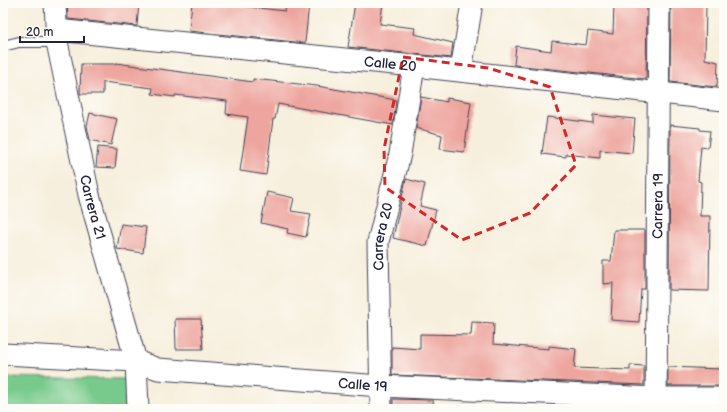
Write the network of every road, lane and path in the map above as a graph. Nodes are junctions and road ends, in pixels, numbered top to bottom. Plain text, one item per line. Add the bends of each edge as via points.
1 (56, 3) edge
2 (472, 3) edge
3 (658, 3) edge
4 (57, 36) junction
5 (3, 46) edge
6 (414, 66) junction
7 (461, 72) junction
8 (657, 93) junction
9 (724, 100) edge
10 (3, 354) edge
11 (136, 361) junction
12 (380, 386) junction
13 (724, 398) edge
14 (656, 404) edge
15 (138, 409) edge
16 (380, 409) edge

1 - 4 street, Carrera 21
2 - 7 street
3 - 8 street, Carrera 19
4 - 5 lane
4 - 6 street, Calle 20
4 - 11 street, Carrera 21 via 89,196
6 - 7 street, Calle 20
6 - 12 street, Carrera 20 via 400,154 378,242
7 - 8 street, Calle 20
8 - 9 street, Calle 20
8 - 14 street, Carrera 19
10 - 11 street, Calle 19
11 - 12 street, Calle 19 via 158,369
11 - 15 street, Carrera 21
12 - 14 street, Calle 19
12 - 16 street, Carrera 20
13 - 14 street, Calle 19

